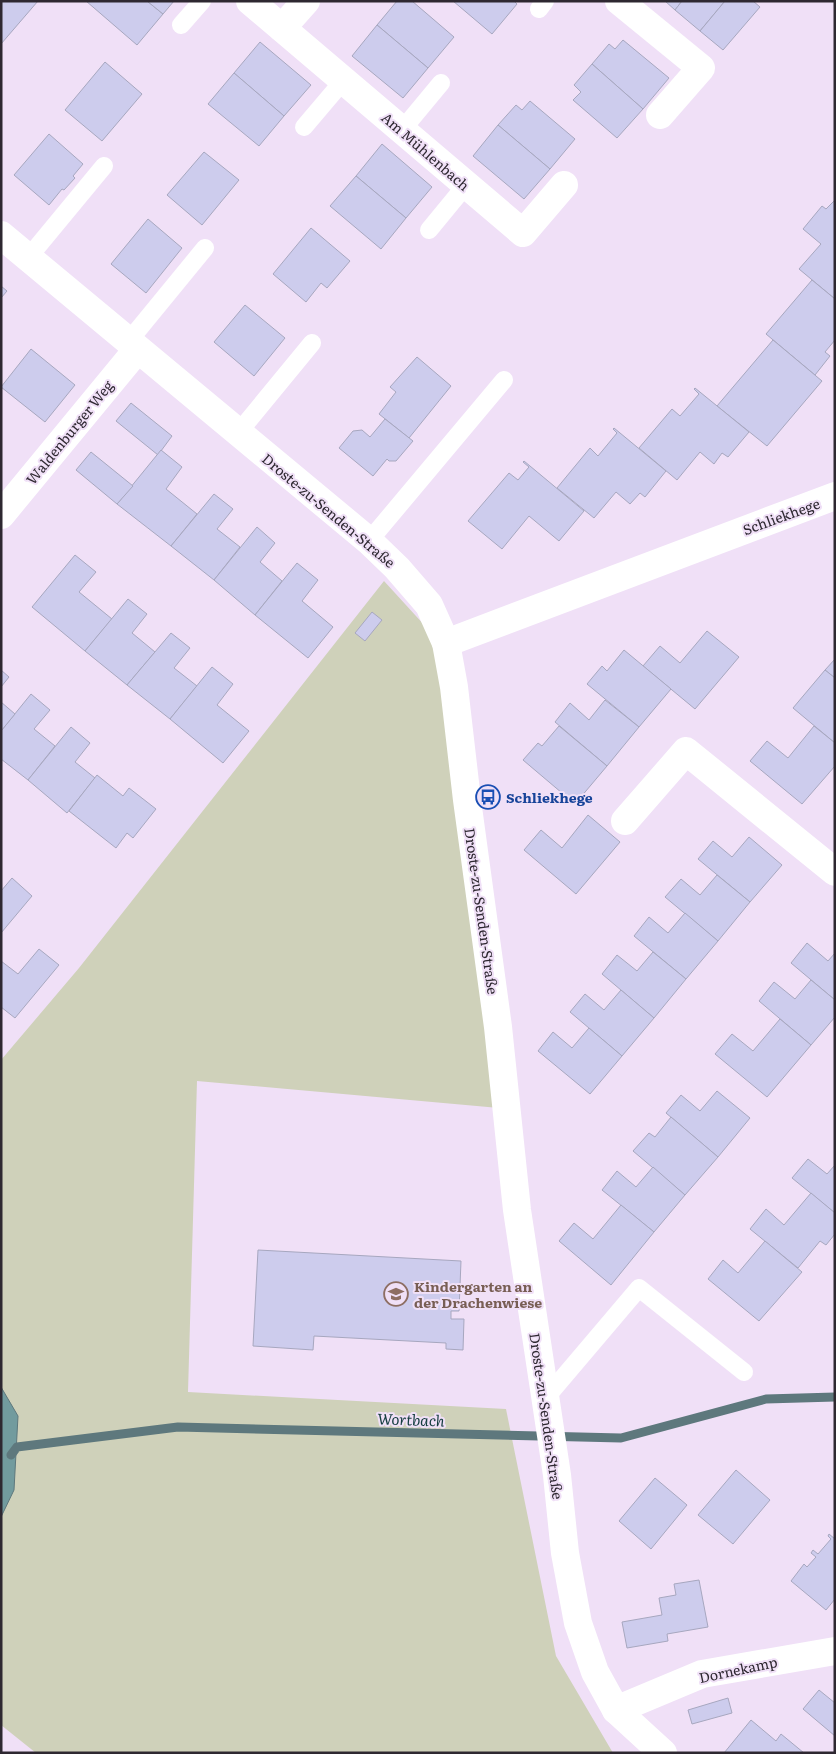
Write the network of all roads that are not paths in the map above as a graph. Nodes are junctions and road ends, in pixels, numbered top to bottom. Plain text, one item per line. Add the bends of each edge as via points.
1 (202, 1) edge
2 (250, 1) edge
3 (306, 1) edge
4 (619, 1) edge
5 (181, 26) dead end
6 (282, 28) junction
7 (344, 81) junction
8 (441, 82) dead end
9 (660, 115) dead end
10 (304, 127) dead end
11 (402, 130) junction
12 (104, 166) dead end
13 (466, 185) junction
14 (564, 186) dead end
15 (429, 230) dead end
16 (1, 235) edge
17 (205, 248) dead end
18 (28, 258) junction
19 (312, 343) dead end
20 (132, 346) junction
21 (504, 380) dead end
22 (238, 433) junction
23 (835, 496) edge
24 (1, 515) edge
25 (369, 541) junction
26 (446, 643) junction
27 (625, 821) dead end
28 (835, 872) edge
29 (744, 1372) dead end
30 (546, 1409) junction
31 (835, 1651) edge
32 (616, 1710) junction
33 (663, 1753) edge

1 - 5 lane
2 - 6 street, Am Mühlenbach
3 - 6 street
4 - 9 street via 701,68
6 - 7 street, Am Mühlenbach
7 - 10 lane
7 - 11 street, Am Mühlenbach
8 - 11 lane
11 - 13 street, Am Mühlenbach
12 - 18 lane
13 - 14 street, Am Mühlenbach via 523,233
13 - 15 lane
16 - 18 street, Droste-zu-Senden-Straße
17 - 20 lane
18 - 20 street, Droste-zu-Senden-Straße
19 - 22 lane
20 - 22 street, Droste-zu-Senden-Straße
20 - 24 street, Waldenburger Weg
21 - 25 lane
22 - 25 street, Droste-zu-Senden-Straße
23 - 26 street, Schliekhege
25 - 26 street, Droste-zu-Senden-Straße via 429,606
26 - 30 street, Droste-zu-Senden-Straße via 498,1027 517,1210
27 - 28 street via 686,751
29 - 30 lane via 639,1288
30 - 32 street, Droste-zu-Senden-Straße via 565,1553 578,1623 595,1672
31 - 32 street, Dornekamp via 702,1674
32 - 33 street, Droste-zu-Senden-Straße

